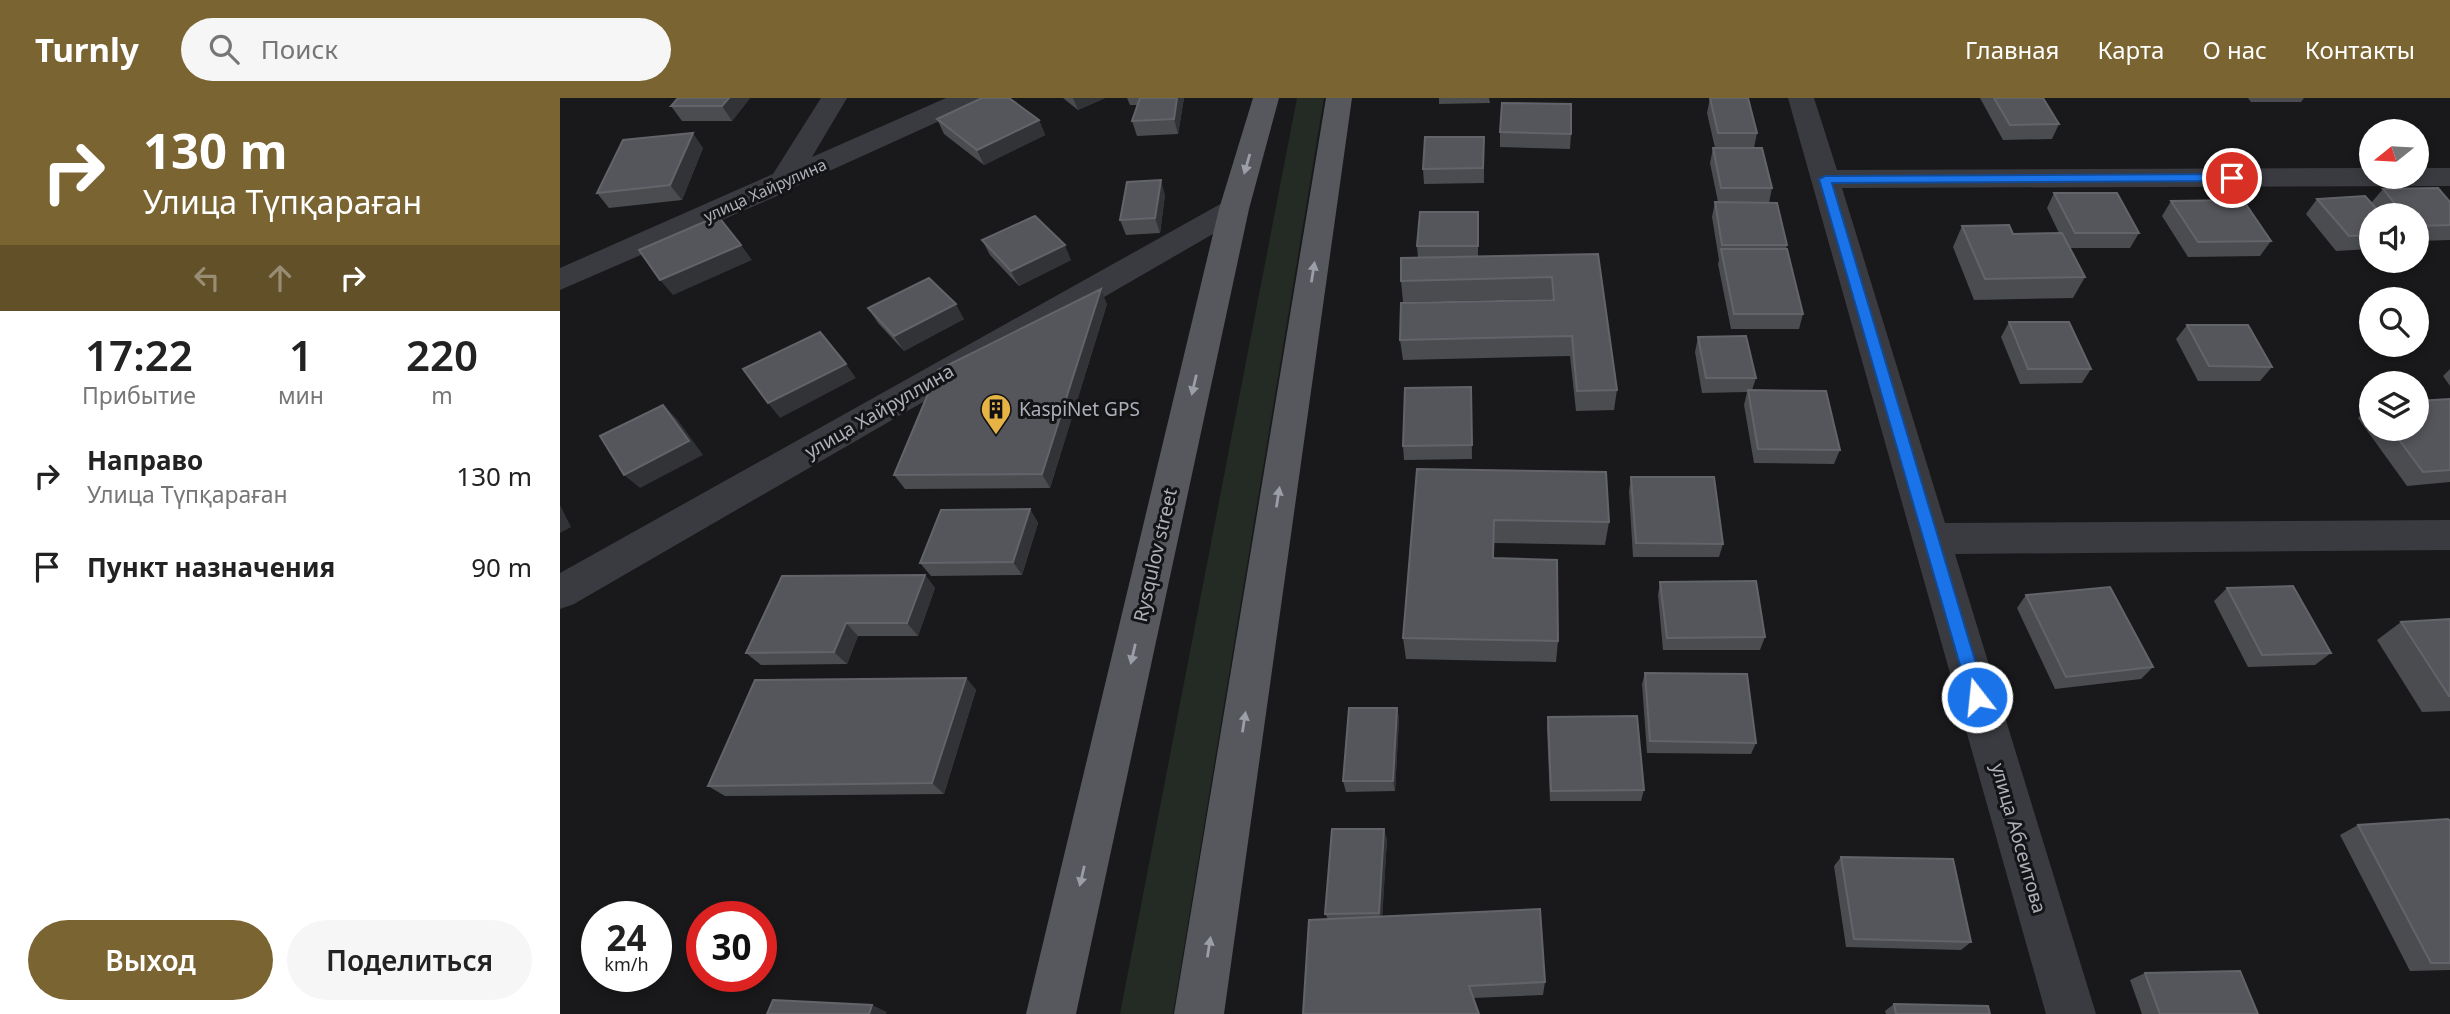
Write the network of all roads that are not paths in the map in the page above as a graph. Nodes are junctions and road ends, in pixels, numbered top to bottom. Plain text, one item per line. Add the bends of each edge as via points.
1 (834, 98) edge
2 (968, 98) edge
3 (1266, 98) edge
4 (1339, 98) edge
5 (1801, 98) edge
6 (2450, 177) edge
7 (1825, 179) junction
8 (781, 184) junction
9 (1234, 209) junction
10 (560, 280) edge
11 (2450, 535) edge
12 (1931, 539) junction
13 (560, 592) edge
14 (1051, 1014) edge
15 (1199, 1014) edge
16 (2071, 1014) edge

1 - 8 street
2 - 8 street, улица Хайрулина
3 -> 9 main road, Rysqulov street
15 -> 4 main road
5 - 7 street, улица Абсеитова
6 - 7 street
7 - 12 street, улица Абсеитова
8 - 10 street, улица Хайрулина
9 - 13 street, улица Хайруллина
9 -> 14 main road, Rysqulov street
11 - 12 street
12 - 16 street, улица Абсеитова

